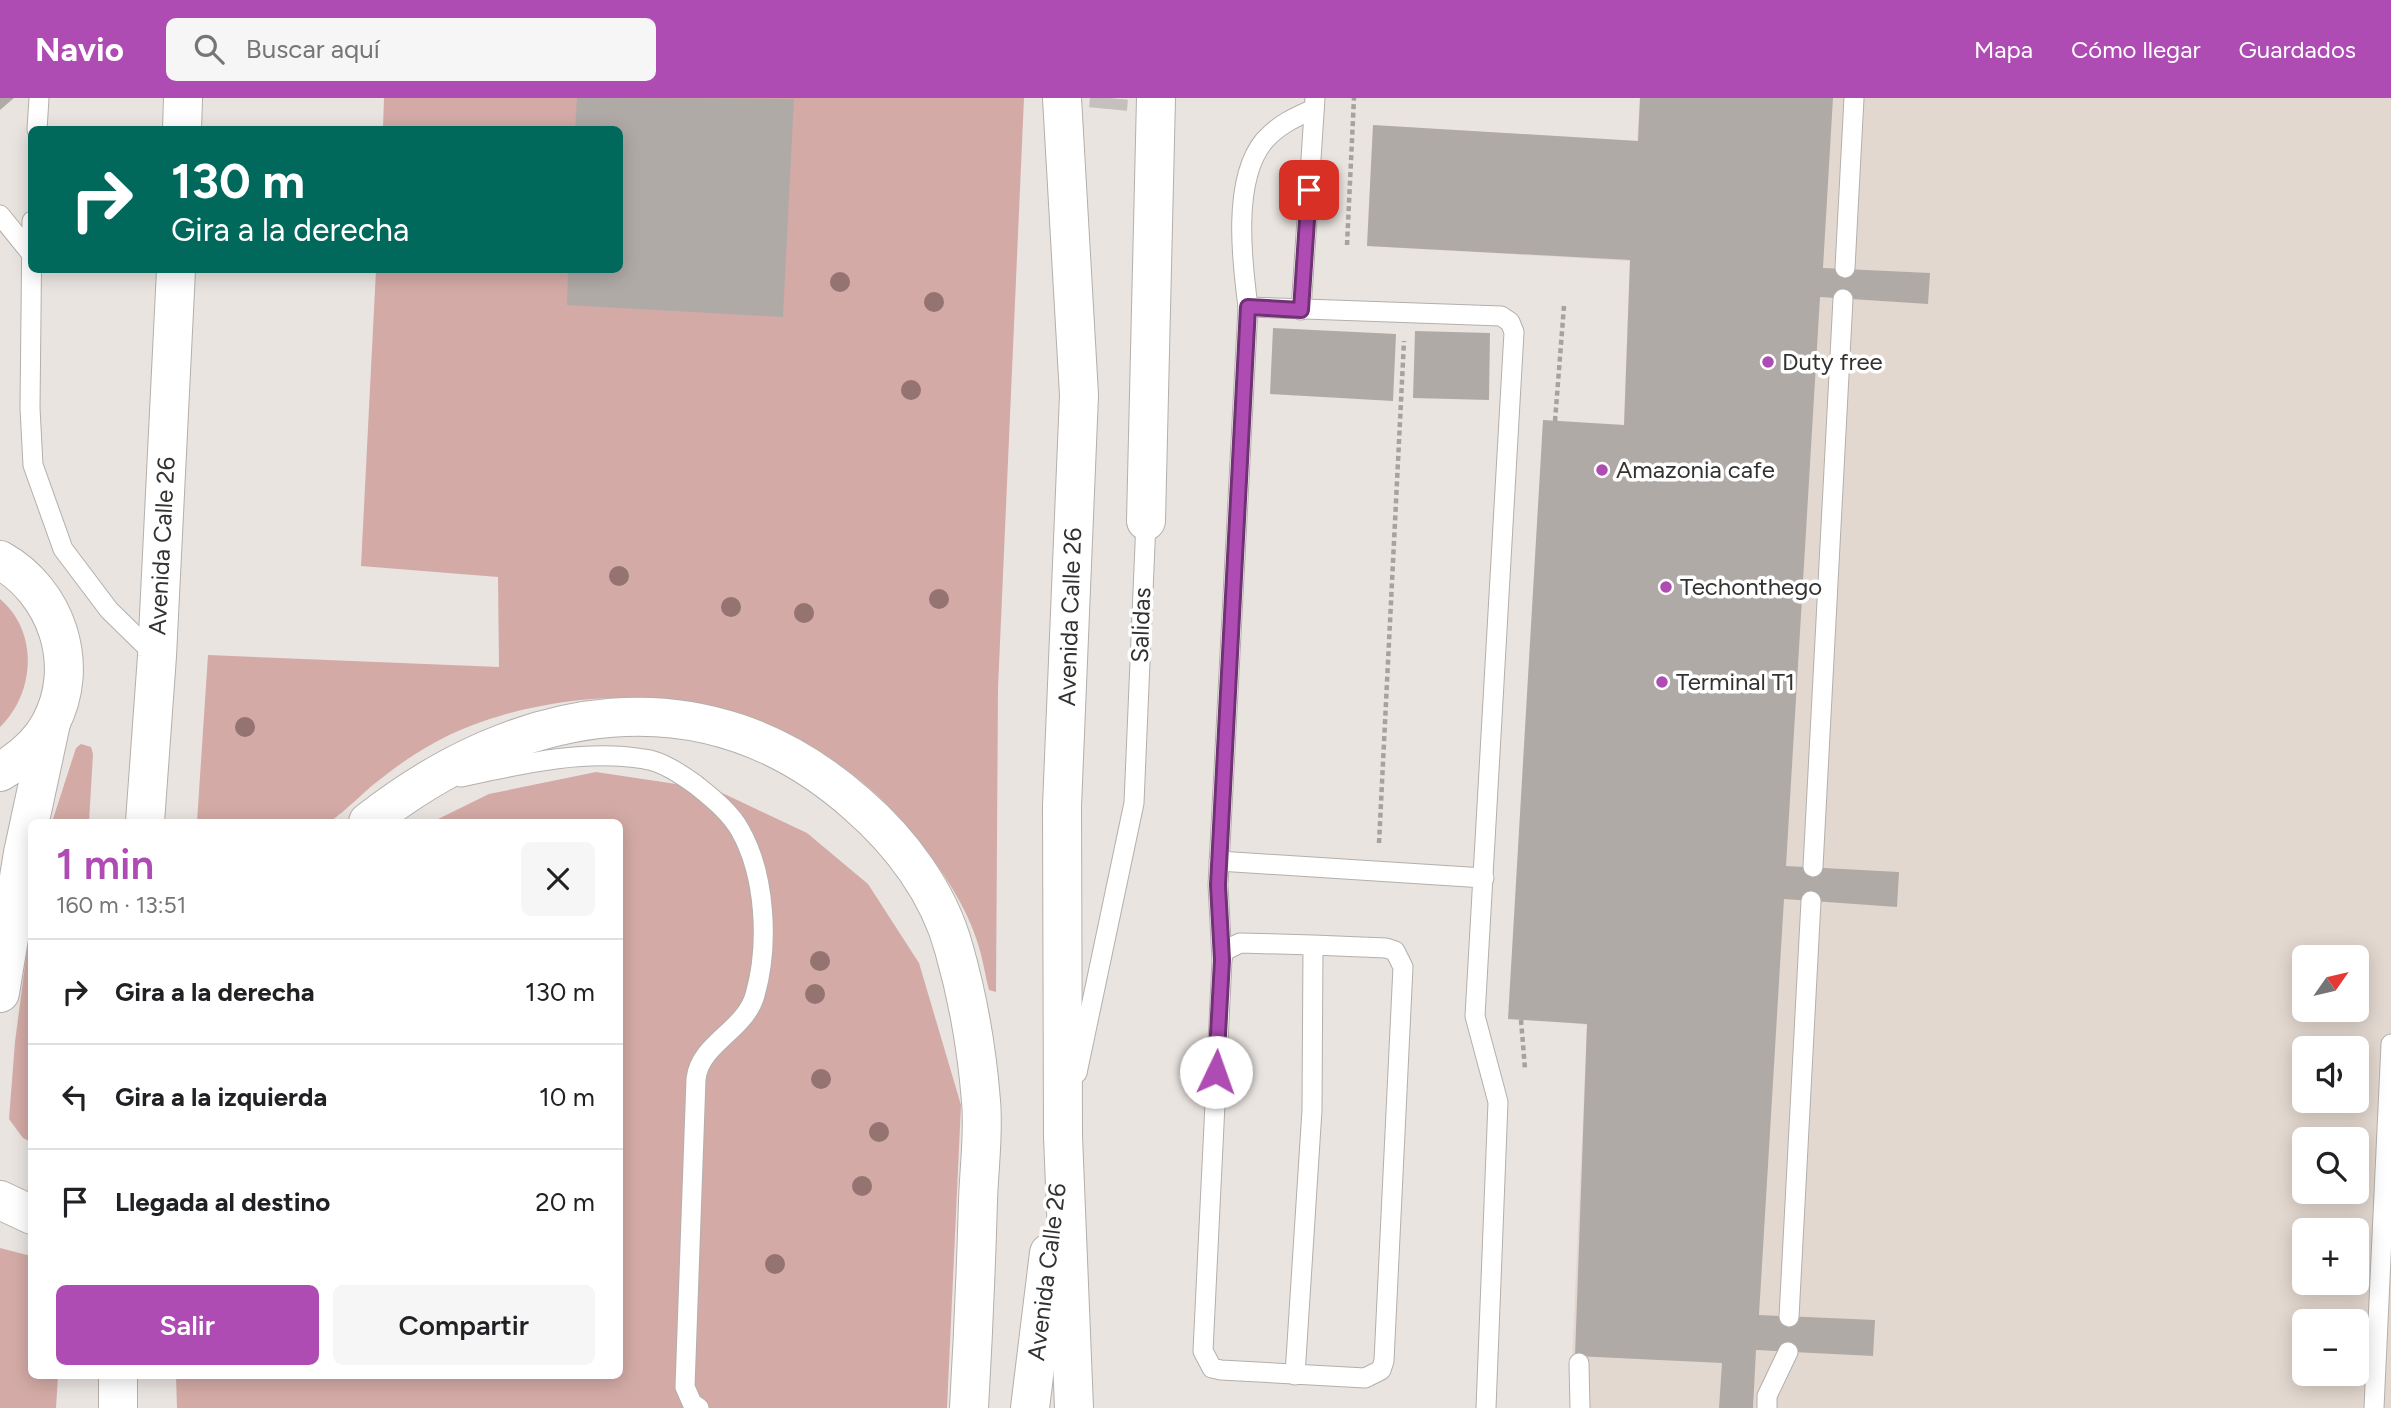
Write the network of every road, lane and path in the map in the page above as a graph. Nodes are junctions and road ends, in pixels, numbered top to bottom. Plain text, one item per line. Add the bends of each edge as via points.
1 (39, 98) edge
2 (183, 98) edge
3 (1062, 98) edge
4 (1354, 98) edge
5 (1854, 98) edge
6 (1157, 101) edge
7 (1315, 104) edge
8 (37, 126) edge
9 (182, 126) edge
10 (0, 215) edge
11 (1347, 245) dead end
12 (28, 250) edge
13 (1845, 268) dead end
14 (30, 273) edge
15 (176, 273) edge
16 (1843, 299) dead end
17 (1564, 306) dead end
18 (1248, 307) junction
19 (1301, 310) junction
20 (1405, 327) dead end
21 (1555, 421) dead end
22 (1146, 521) joint
23 (0, 559) edge
24 (157, 656) junction
25 (51, 723) junction
26 (0, 772) edge
27 (411, 788) junction
28 (30, 819) edge
29 (145, 819) edge
30 (372, 819) edge
31 (28, 830) edge
32 (1219, 861) junction
33 (1814, 867) dead end
34 (1378, 872) junction
35 (1484, 878) junction
36 (1811, 901) dead end
37 (1313, 945) junction
38 (1222, 960) junction
39 (0, 993) edge
40 (1521, 1020) dead end
41 (2391, 1044) edge
42 (1525, 1069) dead end
43 (1063, 1136) junction
44 (0, 1199) edge
45 (28, 1213) edge
46 (1790, 1317) dead end
47 (1788, 1352) dead end
48 (1579, 1363) dead end
49 (1295, 1375) junction
50 (699, 1408) edge
51 (969, 1408) edge
52 (1030, 1408) edge
53 (1074, 1408) edge
54 (1486, 1408) edge
55 (1580, 1408) edge
56 (1767, 1408) edge
57 (2374, 1408) edge

1 - 8 lane
2 - 9 main road
3 - 43 main road, Avenida Calle 26 via 1079,395 1062,806
4 - 11 path
5 - 13 lane
6 - 22 main road, Salidas
7 - 18 lane via 1289,119 1263,143 1253,163 1240,240
7 - 19 lane
10 - 12 lane
14 - 24 lane via 33,465 63,549 109,610
15 - 24 main road, Avenida Calle 26
16 - 33 lane
17 - 21 path
18 - 19 lane
18 - 32 lane
19 - 35 lane via 1501,316 1514,332
20 - 34 path
22 - 43 lane, Salidas via 1135,803
23 - 25 main road via 20,571 47,603 62,641 64,684
24 - 29 main road, Avenida Calle 26
25 - 26 main road via 25,756
25 - 28 main road
27 - 30 main road
27 - 50 lane via 518,765 600,754 648,759 695,784 740,829 755,863 762,965 754,999 741,1020 698,1064 685,1387
27 - 51 main road via 530,733 584,719 640,715 696,720 762,743 825,775 880,823 933,897 954,947 975,1043 982,1104
31 - 39 main road
32 - 34 lane
32 - 38 lane
34 - 35 lane
35 - 54 lane via 1475,1016 1498,1102
36 - 46 lane
37 - 38 lane via 1240,943 1224,951
37 - 49 lane via 1312,1110
37 - 49 lane via 1386,948 1395,951 1403,967 1384,1362 1374,1376 1365,1378
38 - 49 lane via 1203,1351 1212,1368
40 - 42 path
41 - 57 lane
43 - 52 main road, Avenida Calle 26
43 - 53 main road, Avenida Calle 26
44 - 45 main road
47 - 56 lane
48 - 55 lane

